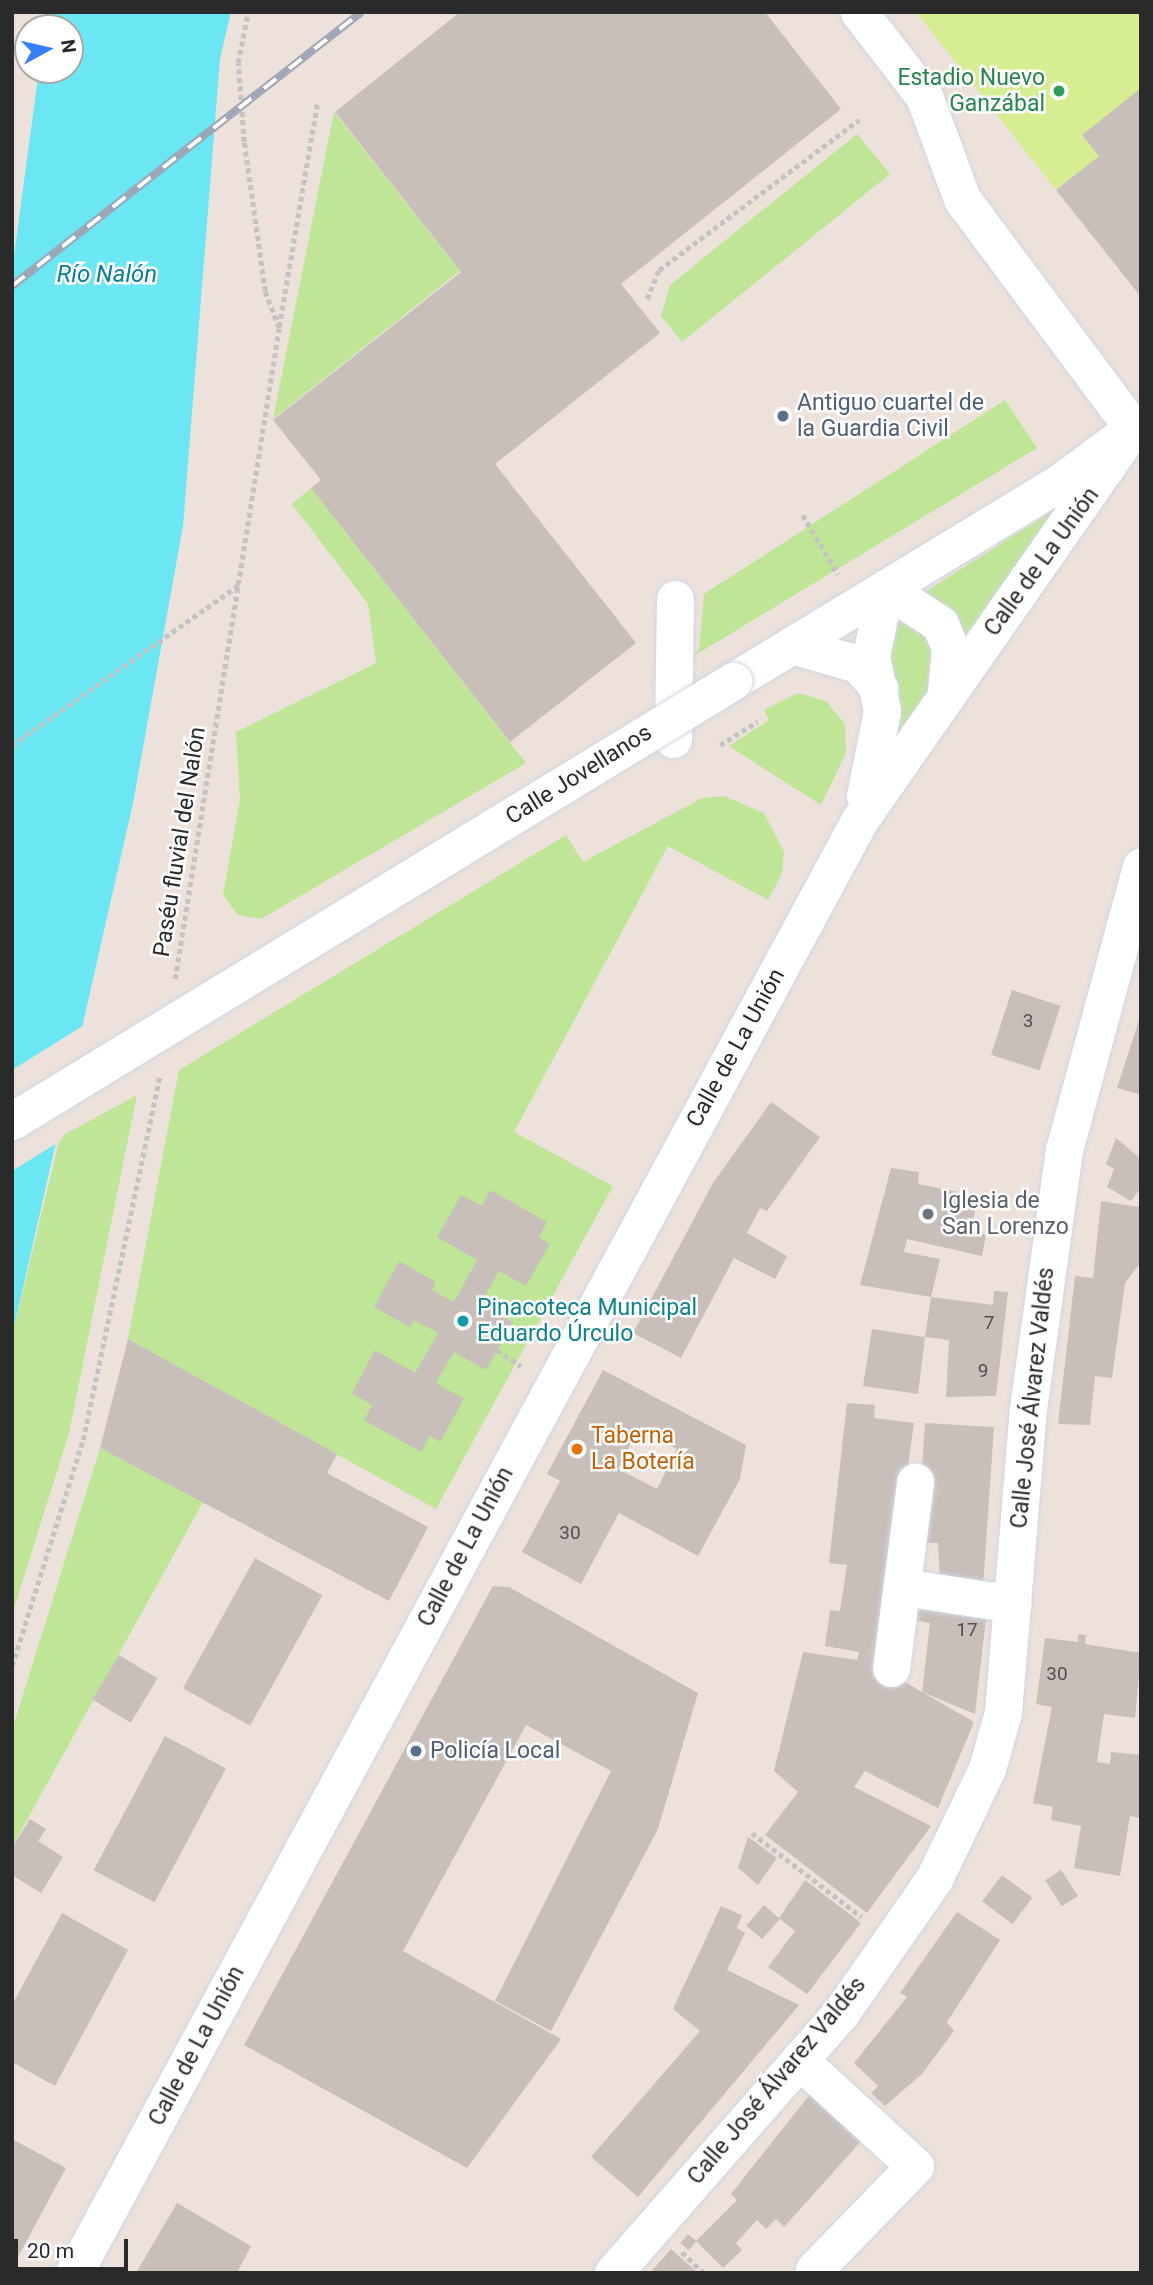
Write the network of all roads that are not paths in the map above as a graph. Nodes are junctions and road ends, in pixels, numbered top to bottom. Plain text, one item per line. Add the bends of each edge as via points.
1 (859, 12) edge
2 (1137, 425) edge
3 (870, 597) junction
4 (675, 599) dead end
5 (792, 645) junction
6 (880, 689) junction
7 (946, 692) junction
8 (673, 739) dead end
9 (859, 821) junction
10 (1141, 866) edge
11 (1128, 976) edge
12 (12, 1121) edge
13 (915, 1482) dead end
14 (903, 1587) junction
15 (1013, 1604) junction
16 (891, 1668) dead end
17 (799, 2060) junction
18 (814, 2270) dead end
19 (74, 2273) edge
20 (613, 2273) edge

1 - 2 street via 924,96 962,199
2 - 3 street, Calle Jovellanos via 1063,480
2 - 7 street, Calle de La Unión via 1096,489
3 - 5 street, Calle Jovellanos
3 - 6 street, Calle de La Unión via 871,656
3 - 7 street, Calle de La Unión via 940,624 950,648
4 - 8 street
5 - 6 street via 859,664
5 - 12 street, Calle Jovellanos, bridge
6 - 9 street, Calle de La Unión via 878,746
7 - 9 street, Calle de La Unión
9 - 19 street, Calle de La Unión
10 - 11 street, Calle José Álvarez Valdés
11 - 15 street, Calle José Álvarez Valdés via 1064,1150 1028,1409
13 - 14 street
14 - 15 street
14 - 16 street
15 - 17 street, Calle José Álvarez Valdés via 1003,1712 987,1769 934,1879
17 - 18 street via 915,2166
17 - 20 street, Calle José Álvarez Valdés

